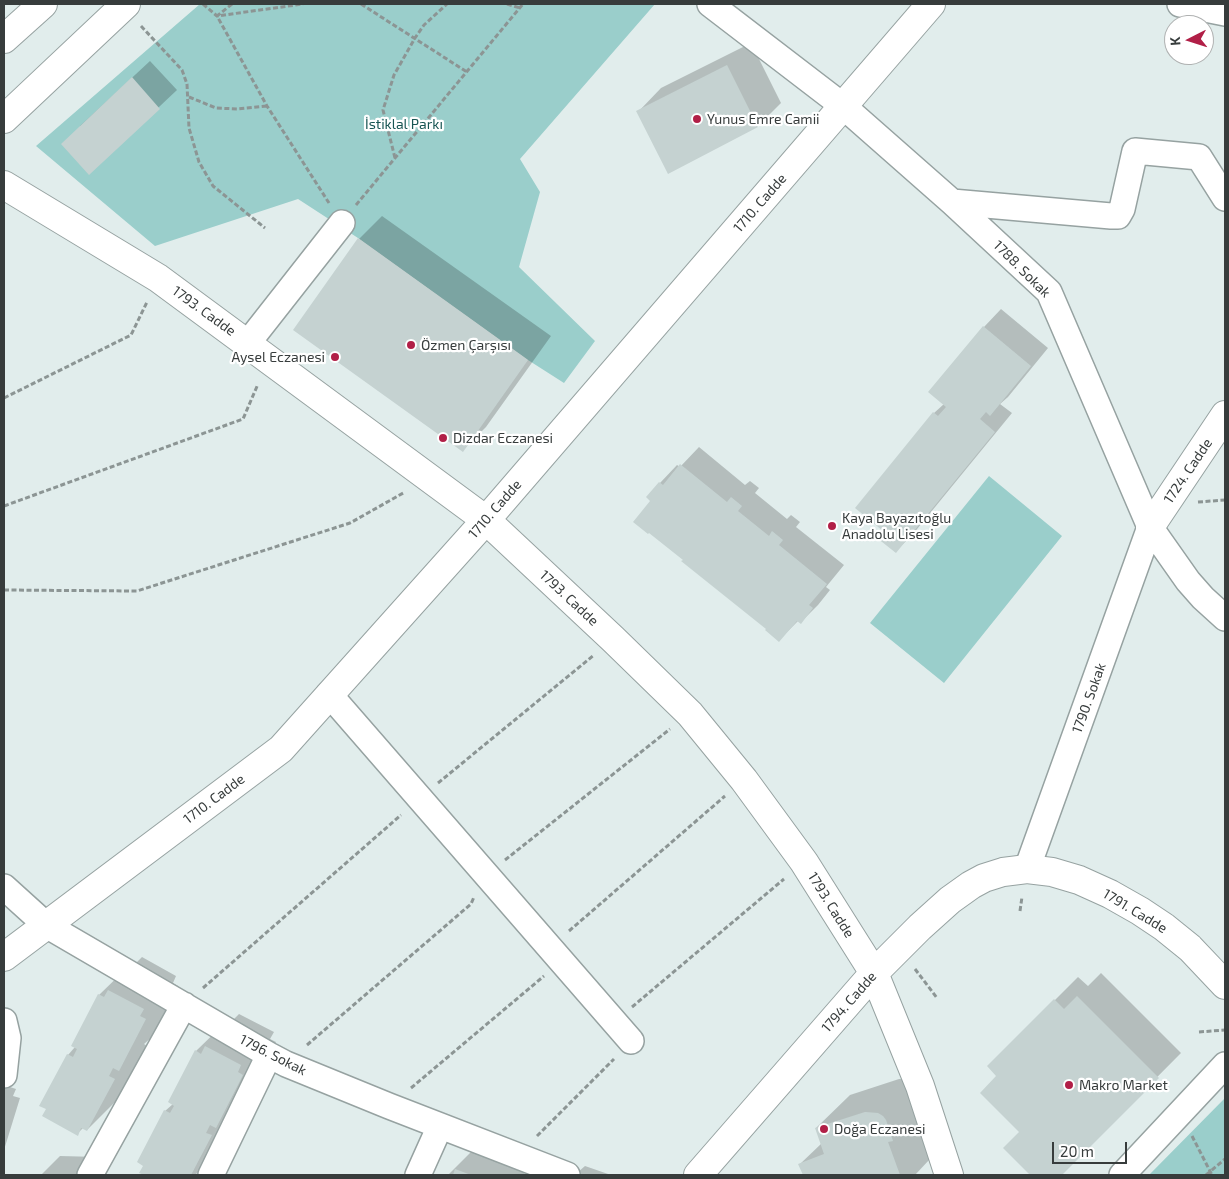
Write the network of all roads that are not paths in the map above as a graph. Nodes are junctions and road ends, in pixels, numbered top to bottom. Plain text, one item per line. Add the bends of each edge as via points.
1 (43, 4) edge
2 (710, 4) edge
3 (932, 4) edge
4 (1180, 4) edge
5 (124, 5) edge
6 (1225, 13) edge
7 (4, 39) edge
8 (843, 106) junction
9 (4, 119) edge
10 (4, 185) edge
11 (1225, 198) edge
12 (952, 202) junction
13 (342, 223) road end
14 (247, 344) junction
15 (1225, 415) edge
16 (486, 520) junction
17 (1150, 527) junction
18 (1225, 618) edge
19 (329, 694) junction
20 (1027, 869) junction
21 (4, 887) edge
22 (46, 925) junction
23 (4, 956) edge
24 (874, 973) junction
25 (1225, 985) edge
26 (184, 1005) junction
27 (4, 1021) edge
28 (632, 1041) road end
29 (269, 1055) junction
30 (1225, 1065) edge
31 (4, 1075) edge
32 (440, 1126) junction
33 (523, 1164) edge
34 (90, 1175) edge
35 (211, 1175) edge
36 (418, 1175) edge
37 (567, 1175) edge
38 (698, 1175) edge
39 (949, 1175) edge
40 (1122, 1175) edge

1 - 7 street
2 - 8 street, 1788. Sokak
3 - 8 street, 1710. Cadde
4 - 6 street
5 - 9 street
8 - 12 street, 1788. Sokak
8 - 16 street, 1710. Cadde
10 - 14 street, 1793. Cadde via 158,278
11 - 12 street via 1199,157 1134,151 1118,216
12 - 17 street, 1788. Sokak via 1050,292
13 - 14 street
14 - 16 street, 1793. Cadde
15 - 17 street, 1724. Cadde
16 - 19 street, 1710. Cadde
16 - 24 street, 1793. Cadde via 690,714 744,780 804,862
17 - 18 street, 1788. Sokak via 1188,581
17 - 20 street, 1790. Sokak
19 - 22 street, 1710. Cadde via 281,749
19 - 28 street
20 - 24 street, 1794. Cadde via 1003,872 971,885 950,900
20 - 25 street, 1791. Cadde via 1079,880 1140,911 1190,948
21 - 22 street, 1796. Sokak
22 - 23 street, 1710. Cadde
22 - 26 street, 1796. Sokak
24 - 38 street, 1794. Cadde
24 - 39 street, 1793. Cadde via 920,1086
26 - 29 street, 1796. Sokak
26 - 34 street
27 - 31 street via 8,1038
29 - 32 street, 1796. Sokak
29 - 35 street
30 - 40 street
32 - 33 street, 1796. Sokak
32 - 36 street
33 - 37 street, 1796. Sokak

